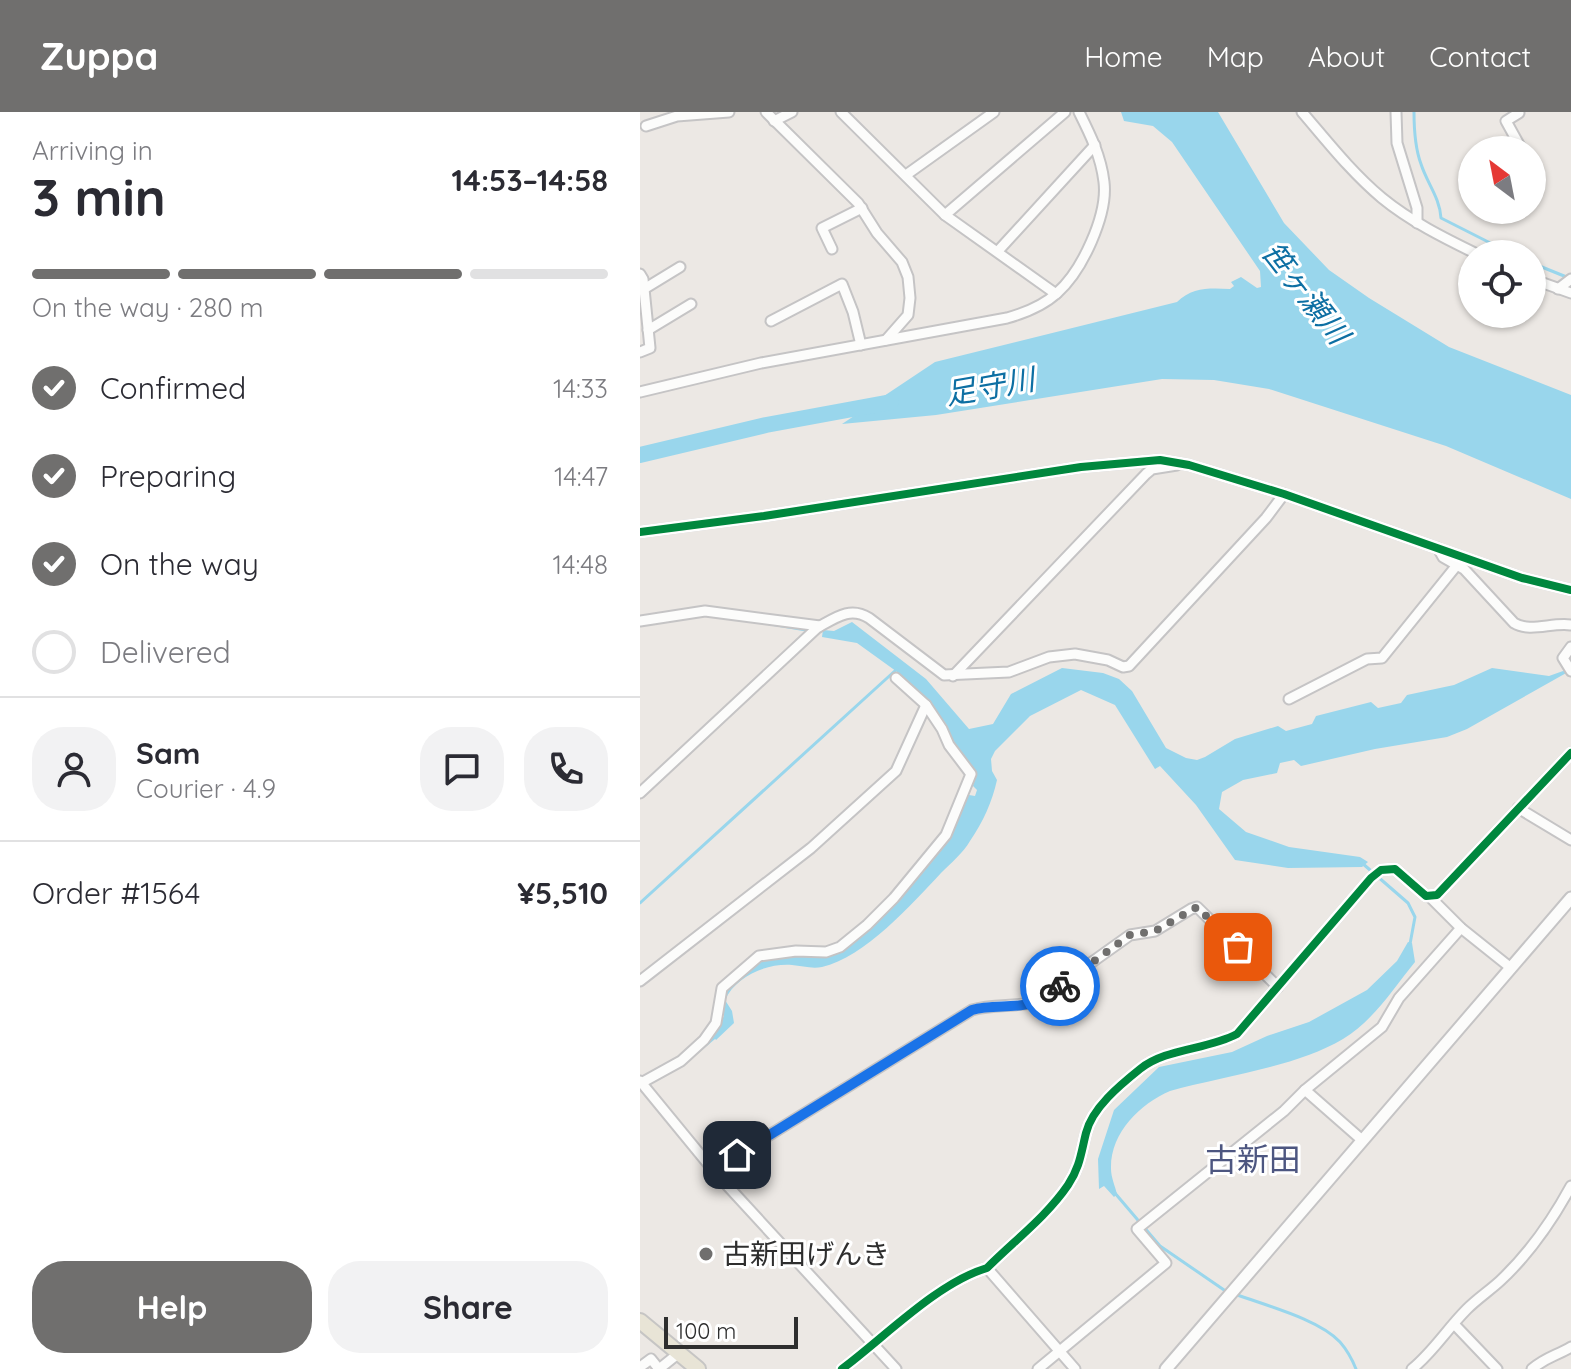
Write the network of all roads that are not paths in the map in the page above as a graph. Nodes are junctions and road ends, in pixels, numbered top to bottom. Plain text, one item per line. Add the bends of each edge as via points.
1 (729, 112) edge
2 (766, 112) edge
3 (792, 112) edge
4 (841, 112) edge
5 (994, 112) edge
6 (1065, 112) edge
7 (1079, 112) edge
8 (1302, 112) edge
9 (1396, 112) edge
10 (1519, 112) edge
11 (774, 121) junction
12 (646, 126) dead end
13 (1514, 136) edge
14 (1095, 145) junction
15 (906, 175) junction
16 (862, 208) junction
17 (945, 215) junction
18 (1417, 223) junction
19 (1458, 244) edge
20 (832, 249) dead end
21 (998, 251) junction
22 (680, 267) dead end
23 (640, 274) edge
24 (1571, 279) edge
25 (1546, 284) edge
26 (644, 289) junction
27 (1558, 289) junction
28 (1571, 293) edge
29 (1056, 294) junction
30 (691, 304) dead end
31 (643, 305) edge
32 (771, 321) dead end
33 (648, 330) junction
34 (886, 340) junction
35 (861, 345) junction
36 (640, 352) edge
37 (640, 392) edge
38 (1181, 463) junction
39 (1284, 494) junction
40 (640, 532) edge
41 (1438, 548) junction
42 (1457, 565) junction
43 (1571, 590) edge
44 (640, 621) edge
45 (1571, 625) edge
46 (820, 626) junction
47 (1571, 647) edge
48 (1570, 669) edge
49 (953, 676) junction
50 (896, 678) dead end
51 (1289, 699) dead end
52 (926, 705) junction
53 (1571, 753) edge
54 (640, 793) edge
55 (1518, 808) junction
56 (1571, 840) edge
57 (1430, 897) junction
58 (1571, 898) edge
59 (1461, 928) junction
60 (1511, 968) junction
61 (640, 981) edge
62 (1278, 987) junction
63 (644, 1086) edge
64 (1305, 1090) junction
65 (1362, 1140) junction
66 (713, 1170) junction
67 (1571, 1186) edge
68 (987, 1268) junction
69 (640, 1321) edge
70 (1454, 1324) junction
71 (874, 1345) junction
72 (1571, 1347) edge
73 (1060, 1352) junction
74 (679, 1353) junction
75 (640, 1367) edge
76 (659, 1369) edge
77 (698, 1369) edge
78 (842, 1369) edge
79 (896, 1369) edge
80 (1038, 1369) edge
81 (1075, 1369) edge
82 (1166, 1369) edge
83 (1412, 1369) edge
84 (1497, 1369) edge
85 (1532, 1369) edge

1 - 12 street via 677,116
2 - 11 street
3 - 11 street
4 - 15 street
5 - 15 street
6 - 17 street
7 - 14 street
8 - 18 street via 1352,170
9 - 18 street via 1397,143
10 - 13 street via 1506,121
11 - 16 street
14 - 21 street
14 - 29 street via 1105,183 1102,214 1087,250
15 - 17 street
16 - 20 street via 822,228
16 - 34 street via 908,277 908,315
17 - 21 street
18 - 19 street
21 - 29 street
22 - 26 street
23 - 26 street
24 - 27 street
25 - 27 street
26 - 31 street
27 - 28 street
29 - 34 street via 1007,318
30 - 33 street
31 - 33 street
32 - 35 street via 842,284
33 - 36 street via 650,348
34 - 35 street
35 - 37 street
38 - 39 street
38 - 40 street via 1081,467
38 - 49 street via 1146,474
39 - 41 street
39 - 49 street via 1129,666 1075,654 1009,672
41 - 42 street
41 - 43 street
42 - 45 street via 1522,628
42 - 51 street via 1382,658 1367,659
44 - 46 street via 705,611
46 - 49 street via 849,612 861,613 944,675
46 - 54 street
47 - 48 street via 1563,658
50 - 52 street
52 - 61 street via 896,771 811,848
52 - 63 street via 971,774 940,843 885,908 840,947 763,955 742,969 722,988 716,1023 704,1040
53 - 55 street
55 - 56 street
55 - 57 street
57 - 59 street
57 - 62 street via 1395,869 1381,870
58 - 60 street
59 - 60 street
59 - 64 street via 1399,998 1382,1027
60 - 65 street
62 - 66 street via 1197,907 1155,931 1130,935 1036,1002 972,1010
62 - 68 street via 1237,1034 1154,1060 1118,1089 1094,1113 1069,1183
63 - 66 street
64 - 65 street
64 - 73 street via 1137,1229 1166,1263
65 - 82 street
66 - 71 street
67 - 70 street via 1536,1242
68 - 71 street via 944,1288
68 - 73 street
69 - 74 main road
70 - 83 street
70 - 84 street
71 - 78 street
71 - 79 street
72 - 85 street
73 - 80 street
73 - 81 street
74 - 76 street
74 - 77 main road
75 - 76 street via 651,1359

